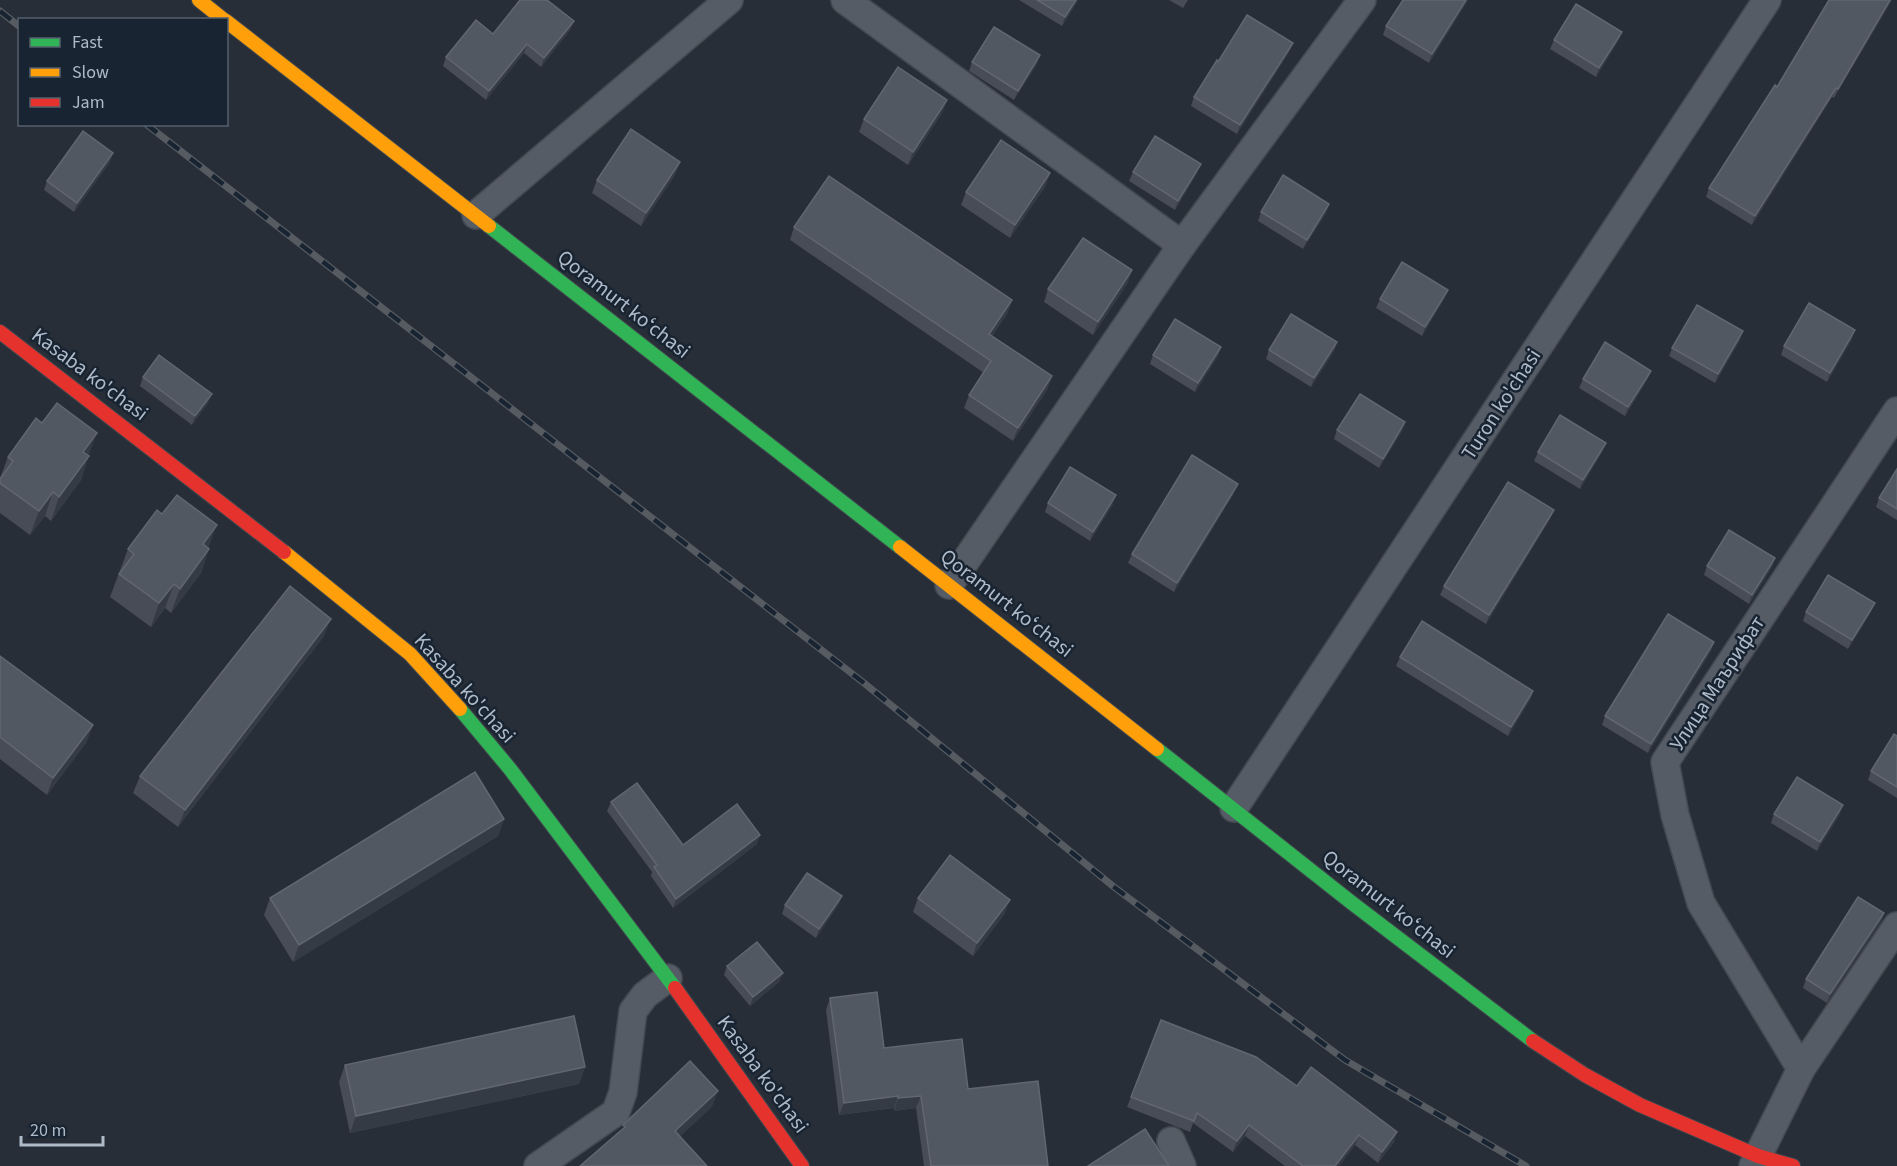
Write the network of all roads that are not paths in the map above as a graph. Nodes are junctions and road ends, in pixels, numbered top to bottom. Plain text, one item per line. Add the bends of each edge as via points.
1 (729, 0) edge
2 (845, 0) edge
3 (1362, 0) edge
4 (1767, 0) edge
5 (193, 3) edge
6 (202, 18) edge
7 (221, 18) edge
8 (228, 22) edge
9 (228, 40) edge
10 (476, 215) junction
11 (1182, 245) junction
12 (0, 332) edge
13 (1897, 411) edge
14 (763, 457) dead end
15 (950, 594) junction
16 (1234, 808) junction
17 (1897, 926) edge
18 (668, 978) junction
19 (1801, 1069) junction
20 (1171, 1141) dead end
21 (1754, 1163) edge
22 (538, 1166) edge
23 (802, 1166) edge
24 (1182, 1166) edge
25 (1792, 1166) edge

1 - 10 street
2 - 11 street
3 - 11 street
4 - 16 street, Turon ko'chasi
5 - 6 main road, Qoramurt koʻchasi
5 - 7 main road, Qoramurt koʻchasi
8 - 10 main road, Qoramurt koʻchasi
9 - 14 main road, Qoramurt koʻchasi
10 - 15 main road, Qoramurt koʻchasi
11 - 15 street
12 - 18 main road, Kasaba ko'chasi via 261,533 410,654 478,728
13 - 19 street, Улица Маърифат via 1665,762 1675,815 1701,903
15 - 16 main road, Qoramurt koʻchasi
15 - 21 main road, Qoramurt koʻchasi via 1356,923 1525,1051 1635,1116
16 - 21 main road, Qoramurt koʻchasi via 1533,1041 1640,1106
17 - 19 street
18 - 22 street via 633,1011 623,1092 616,1112
18 - 23 main road, Kasaba ko'chasi
19 - 21 street
20 - 24 street
21 - 25 main road, Qoramurt koʻchasi

